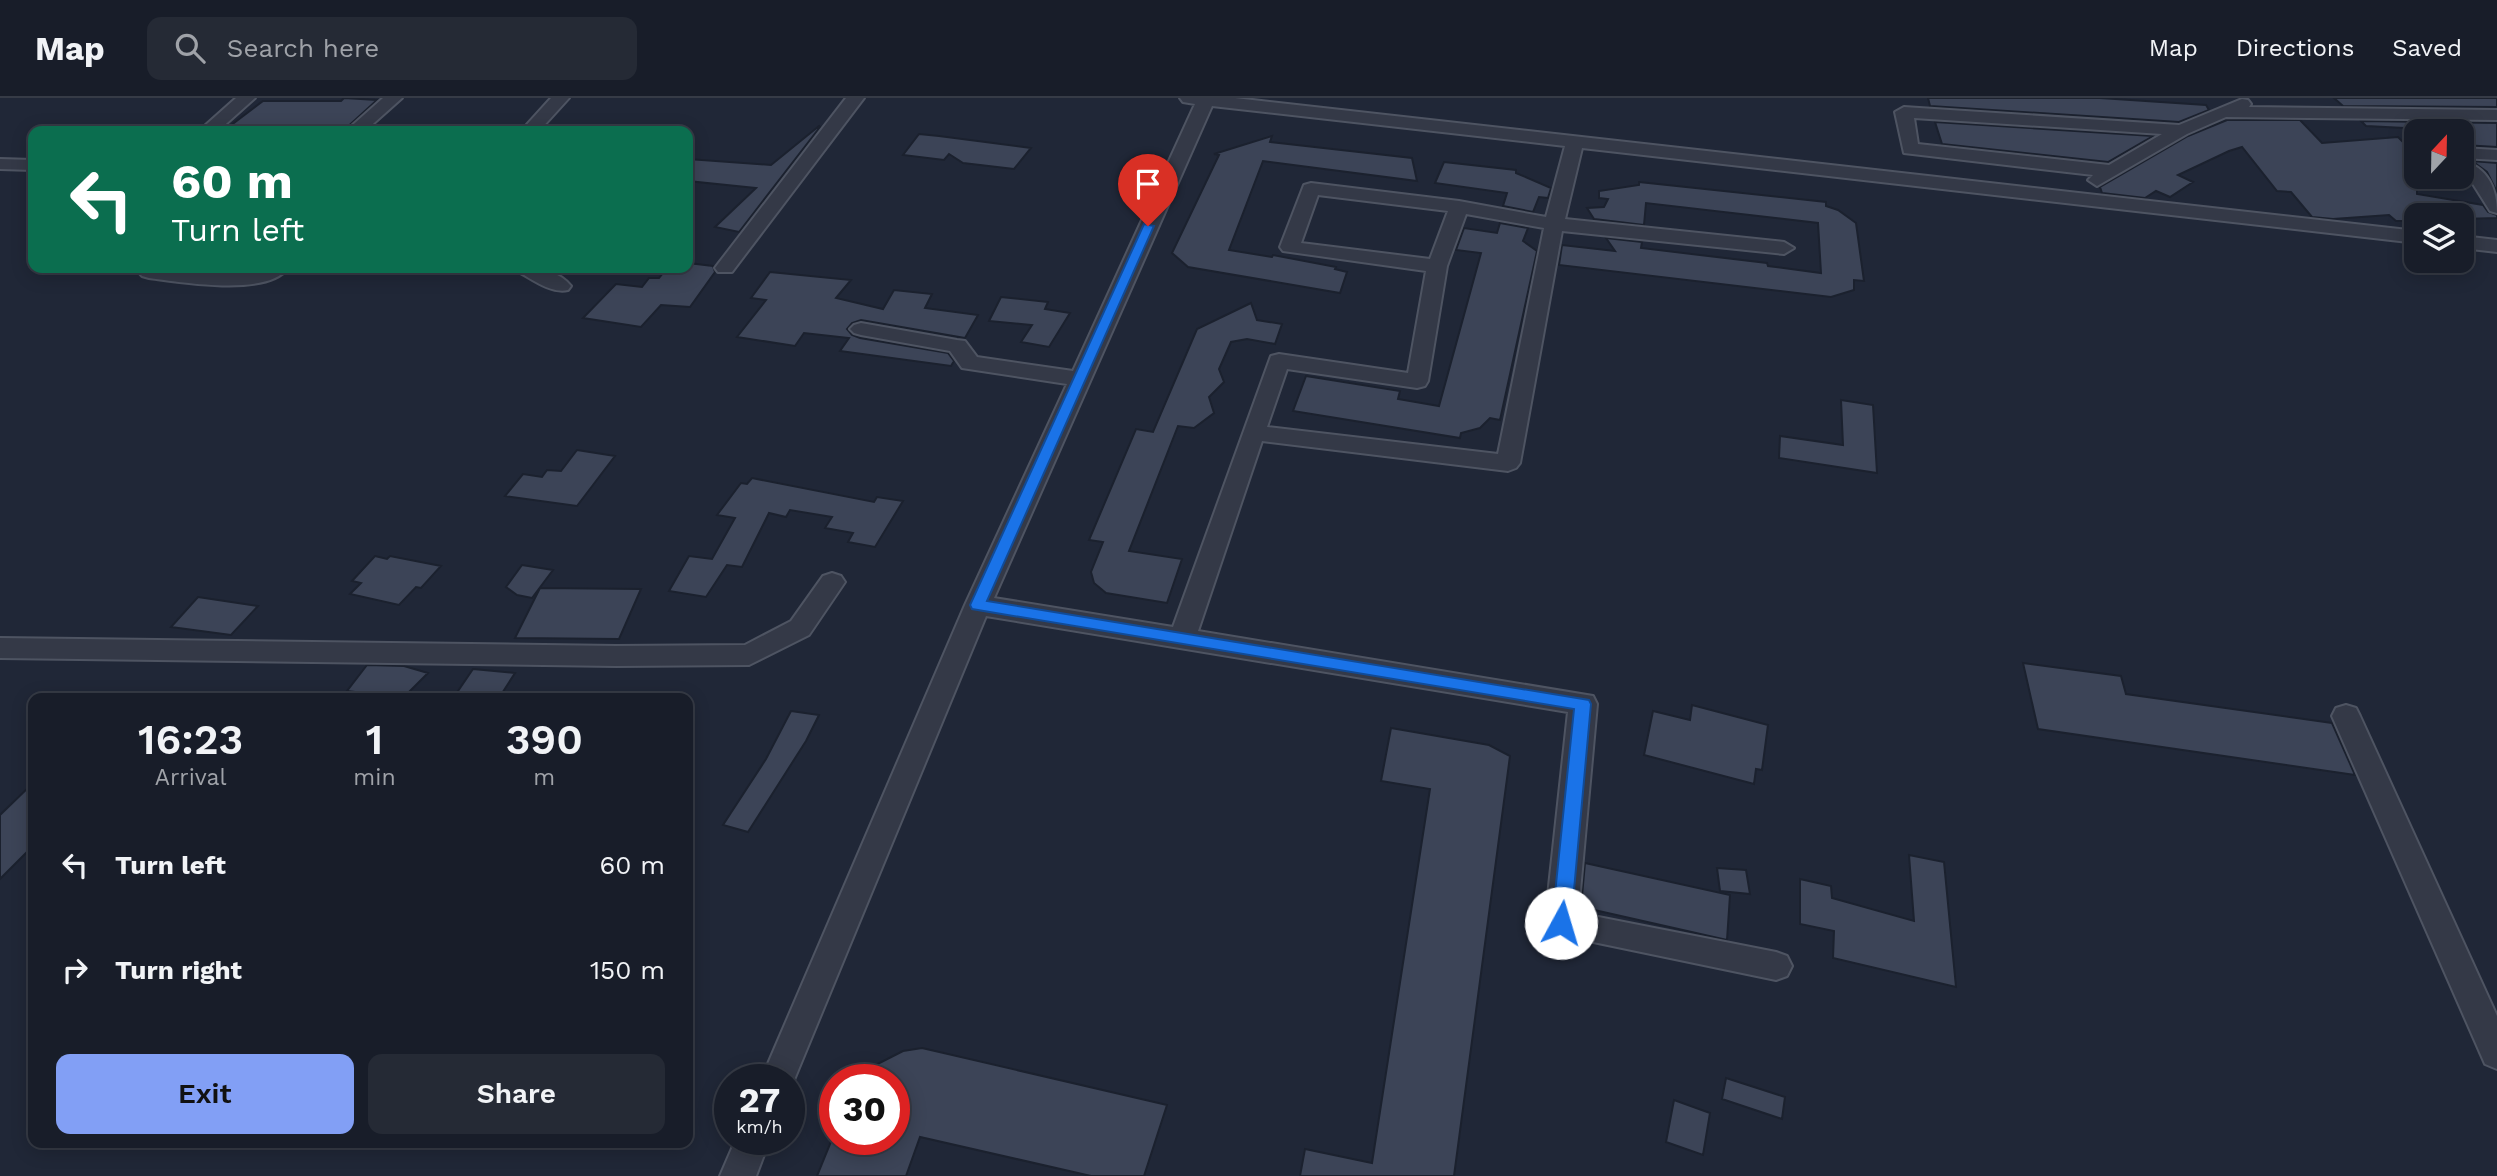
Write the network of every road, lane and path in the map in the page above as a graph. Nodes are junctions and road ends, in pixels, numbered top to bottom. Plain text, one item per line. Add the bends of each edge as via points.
1 (246, 98) edge
2 (393, 98) edge
3 (560, 98) edge
4 (855, 98) edge
5 (2253, 98) edge
6 (1197, 99) edge
7 (1244, 101) edge
8 (2226, 112) junction
9 (2497, 115) edge
10 (2404, 116) junction
11 (2407, 119) edge
12 (214, 126) edge
13 (361, 126) edge
14 (535, 126) edge
15 (2181, 130) junction
16 (1575, 142) junction
17 (2474, 154) edge
18 (2497, 155) edge
19 (0, 164) edge
20 (28, 165) edge
21 (2111, 171) junction
22 (2474, 175) edge
23 (2067, 200) junction
24 (1459, 207) junction
25 (2497, 207) edge
26 (1554, 224) junction
27 (2404, 236) edge
28 (2474, 243) edge
29 (2497, 246) edge
30 (1784, 248) dead end
31 (1437, 266) junction
32 (724, 268) dead end
33 (162, 273) edge
34 (270, 273) edge
35 (536, 273) edge
36 (561, 286) dead end
37 (860, 329) dead end
38 (1080, 379) junction
39 (1254, 433) junction
40 (832, 582) dead end
41 (978, 605) junction
42 (1182, 639) junction
43 (0, 648) edge
44 (2346, 716) dead end
45 (1776, 966) dead end
46 (2497, 1053) edge
47 (785, 1064) edge
48 (747, 1155) edge
49 (738, 1176) edge

1 - 12 street
2 - 13 street
3 - 14 street
4 - 32 street
5 - 8 street
6 - 7 street
6 - 38 street
7 - 16 street
8 - 10 street
8 - 15 street
9 - 10 street
10 - 11 street
15 - 21 street
15 - 21 street via 1904,112 1910,149
16 - 23 street
16 - 26 street
17 - 18 street
19 - 20 street
21 - 23 street
22 - 25 street
23 - 27 street
24 - 26 street
24 - 31 street
24 - 31 street via 1311,189 1290,247
26 - 30 street
26 - 39 street via 1508,463
28 - 29 street
31 - 39 street via 1418,381 1279,361
33 - 34 street via 237,279
35 - 36 street
37 - 38 street via 957,346 970,363
38 - 41 street
39 - 42 street
40 - 43 street via 800,628 749,656
41 - 42 street
41 - 47 street
42 - 45 street via 1583,704 1561,923
44 - 46 street
48 - 49 street

